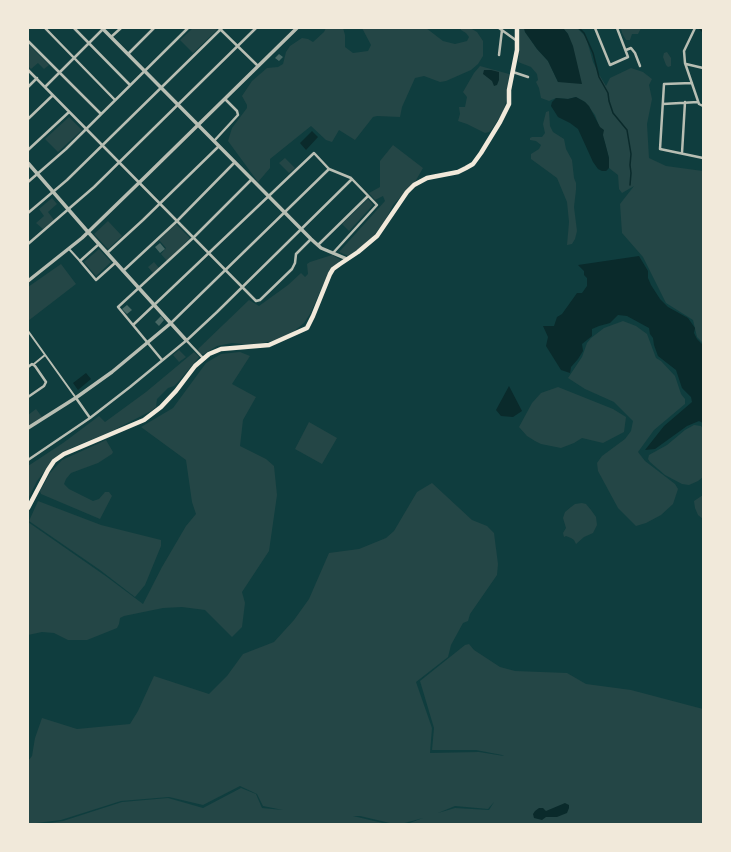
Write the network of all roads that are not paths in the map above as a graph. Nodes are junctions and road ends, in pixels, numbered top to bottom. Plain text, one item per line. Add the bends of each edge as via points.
1 (45, 28) edge
2 (74, 28) edge
3 (102, 28) edge
4 (121, 28) edge
5 (154, 28) edge
6 (188, 28) edge
7 (221, 28) edge
8 (256, 28) edge
9 (297, 28) edge
10 (518, 28) edge
11 (595, 28) edge
12 (617, 28) edge
13 (695, 28) edge
14 (501, 29) edge
15 (111, 37) junction
16 (28, 41) edge
17 (517, 41) junction
18 (89, 43) junction
19 (237, 46) junction
20 (626, 50) junction
21 (128, 54) junction
22 (499, 55) dead end
23 (74, 58) junction
24 (686, 64) junction
25 (258, 66) junction
26 (640, 66) dead end
27 (703, 68) edge
28 (28, 70) edge
29 (144, 71) junction
30 (59, 72) junction
31 (513, 72) junction
32 (528, 77) dead end
33 (37, 78) junction
34 (692, 83) junction
35 (130, 85) junction
36 (45, 86) junction
37 (28, 87) edge
38 (161, 88) junction
39 (53, 95) junction
40 (225, 99) junction
41 (115, 100) junction
42 (686, 102) junction
43 (698, 102) junction
44 (663, 104) junction
45 (178, 105) junction
46 (703, 106) edge
47 (69, 112) junction
48 (101, 114) junction
49 (28, 119) edge
50 (198, 125) junction
51 (86, 128) junction
52 (214, 141) junction
53 (102, 145) junction
54 (219, 146) junction
55 (28, 150) edge
56 (682, 153) junction
57 (703, 158) edge
58 (235, 162) junction
59 (28, 163) edge
60 (120, 163) junction
61 (330, 169) junction
62 (38, 174) junction
63 (252, 179) junction
64 (352, 179) junction
65 (28, 182) edge
66 (140, 183) junction
67 (53, 192) junction
68 (268, 196) junction
69 (368, 196) junction
70 (160, 204) junction
71 (69, 210) junction
72 (285, 212) junction
73 (28, 213) edge
74 (177, 221) junction
75 (301, 229) junction
76 (88, 232) junction
77 (193, 238) junction
78 (312, 239) junction
79 (28, 244) edge
80 (99, 244) junction
81 (318, 245) junction
82 (68, 249) junction
83 (107, 253) junction
84 (209, 253) junction
85 (333, 253) junction
86 (347, 259) junction
87 (80, 261) junction
88 (116, 262) junction
89 (226, 270) junction
90 (123, 271) junction
91 (28, 281) edge
92 (242, 287) junction
93 (139, 288) junction
94 (154, 305) junction
95 (171, 323) junction
96 (133, 325) junction
97 (28, 331) edge
98 (186, 340) junction
99 (147, 343) junction
100 (45, 355) junction
101 (203, 358) junction
102 (162, 360) junction
103 (34, 364) junction
104 (28, 367) edge
105 (28, 397) edge
106 (76, 398) junction
107 (90, 418) junction
108 (28, 428) edge
109 (28, 460) edge
110 (28, 508) edge

1 - 23 street
2 - 18 street
3 - 15 street
3 - 18 street
4 - 15 street
5 - 21 street
6 - 29 street
7 - 19 street
7 - 38 street
8 - 19 street
9 - 25 street
10 - 17 main road
11 - 20 street via 610,65 628,57
12 - 20 street
13 - 24 street via 684,51
14 - 17 street
14 - 22 street
15 - 21 street
16 - 30 street
17 - 31 main road
18 - 23 street
18 - 35 street
19 - 25 street
19 - 45 street
20 - 26 street via 632,48
21 - 29 street
23 - 30 street
23 - 41 street
24 - 27 street
24 - 34 street
25 - 40 street
28 - 33 street
29 - 35 street
29 - 38 street
30 - 36 street
30 - 48 street
31 - 32 street
31 - 86 main road via 507,111 473,164 458,172 426,178 414,185 401,199 377,236
33 - 36 street
33 - 37 street
34 - 43 street
34 - 44 street via 664,84
35 - 41 street
36 - 39 street
38 - 45 street
38 - 53 street
39 - 47 street
39 - 49 street
40 - 50 street
40 - 52 street via 239,113
41 - 48 street
42 - 43 street
42 - 44 street
42 - 56 street
43 - 46 street
44 - 56 street via 660,149
45 - 50 street
45 - 60 street
47 - 51 street
47 - 55 street
48 - 51 street
50 - 52 street
50 - 66 street
51 - 53 street
51 - 62 street
52 - 54 street
53 - 60 street
53 - 67 street
54 - 58 street
54 - 70 street
56 - 57 street
58 - 63 street
58 - 74 street
59 - 62 street
60 - 66 street
60 - 71 street
61 - 64 street
61 - 68 street via 314,153
61 - 72 street
62 - 65 street
62 - 67 street
63 - 68 street
63 - 77 street
64 - 69 street
64 - 75 street
66 - 70 street
66 - 76 street
67 - 71 street
67 - 73 street
68 - 72 street
68 - 84 street
69 - 81 street
69 - 85 street via 377,205
70 - 74 street
70 - 83 street
71 - 76 street
71 - 79 street
72 - 75 street
72 - 89 street
74 - 77 street
74 - 90 street
75 - 78 street
75 - 92 street
76 - 80 street
76 - 82 street
77 - 84 street
77 - 93 street
78 - 81 street
78 - 92 street via 296,254 292,269 260,300 254,299
80 - 83 street
80 - 87 street
81 - 85 street
82 - 87 street
82 - 91 street
83 - 88 street
84 - 89 street
84 - 94 street
85 - 86 street
86 - 101 main road via 330,274 307,328 269,345 221,349
87 - 88 street via 96,280
88 - 90 street
89 - 92 street
89 - 95 street
90 - 93 street
92 - 98 street
93 - 94 street
93 - 96 street via 118,307
94 - 95 street
94 - 96 street
95 - 98 street
95 - 99 street
96 - 99 street
97 - 100 street
98 - 101 street
98 - 102 street
99 - 102 street
99 - 106 street
100 - 103 street
100 - 106 street
101 - 110 main road via 162,407 132,426 64,454 54,462
102 - 107 street
103 - 104 street
103 - 105 street via 46,382
106 - 107 street
106 - 108 street
107 - 109 street

